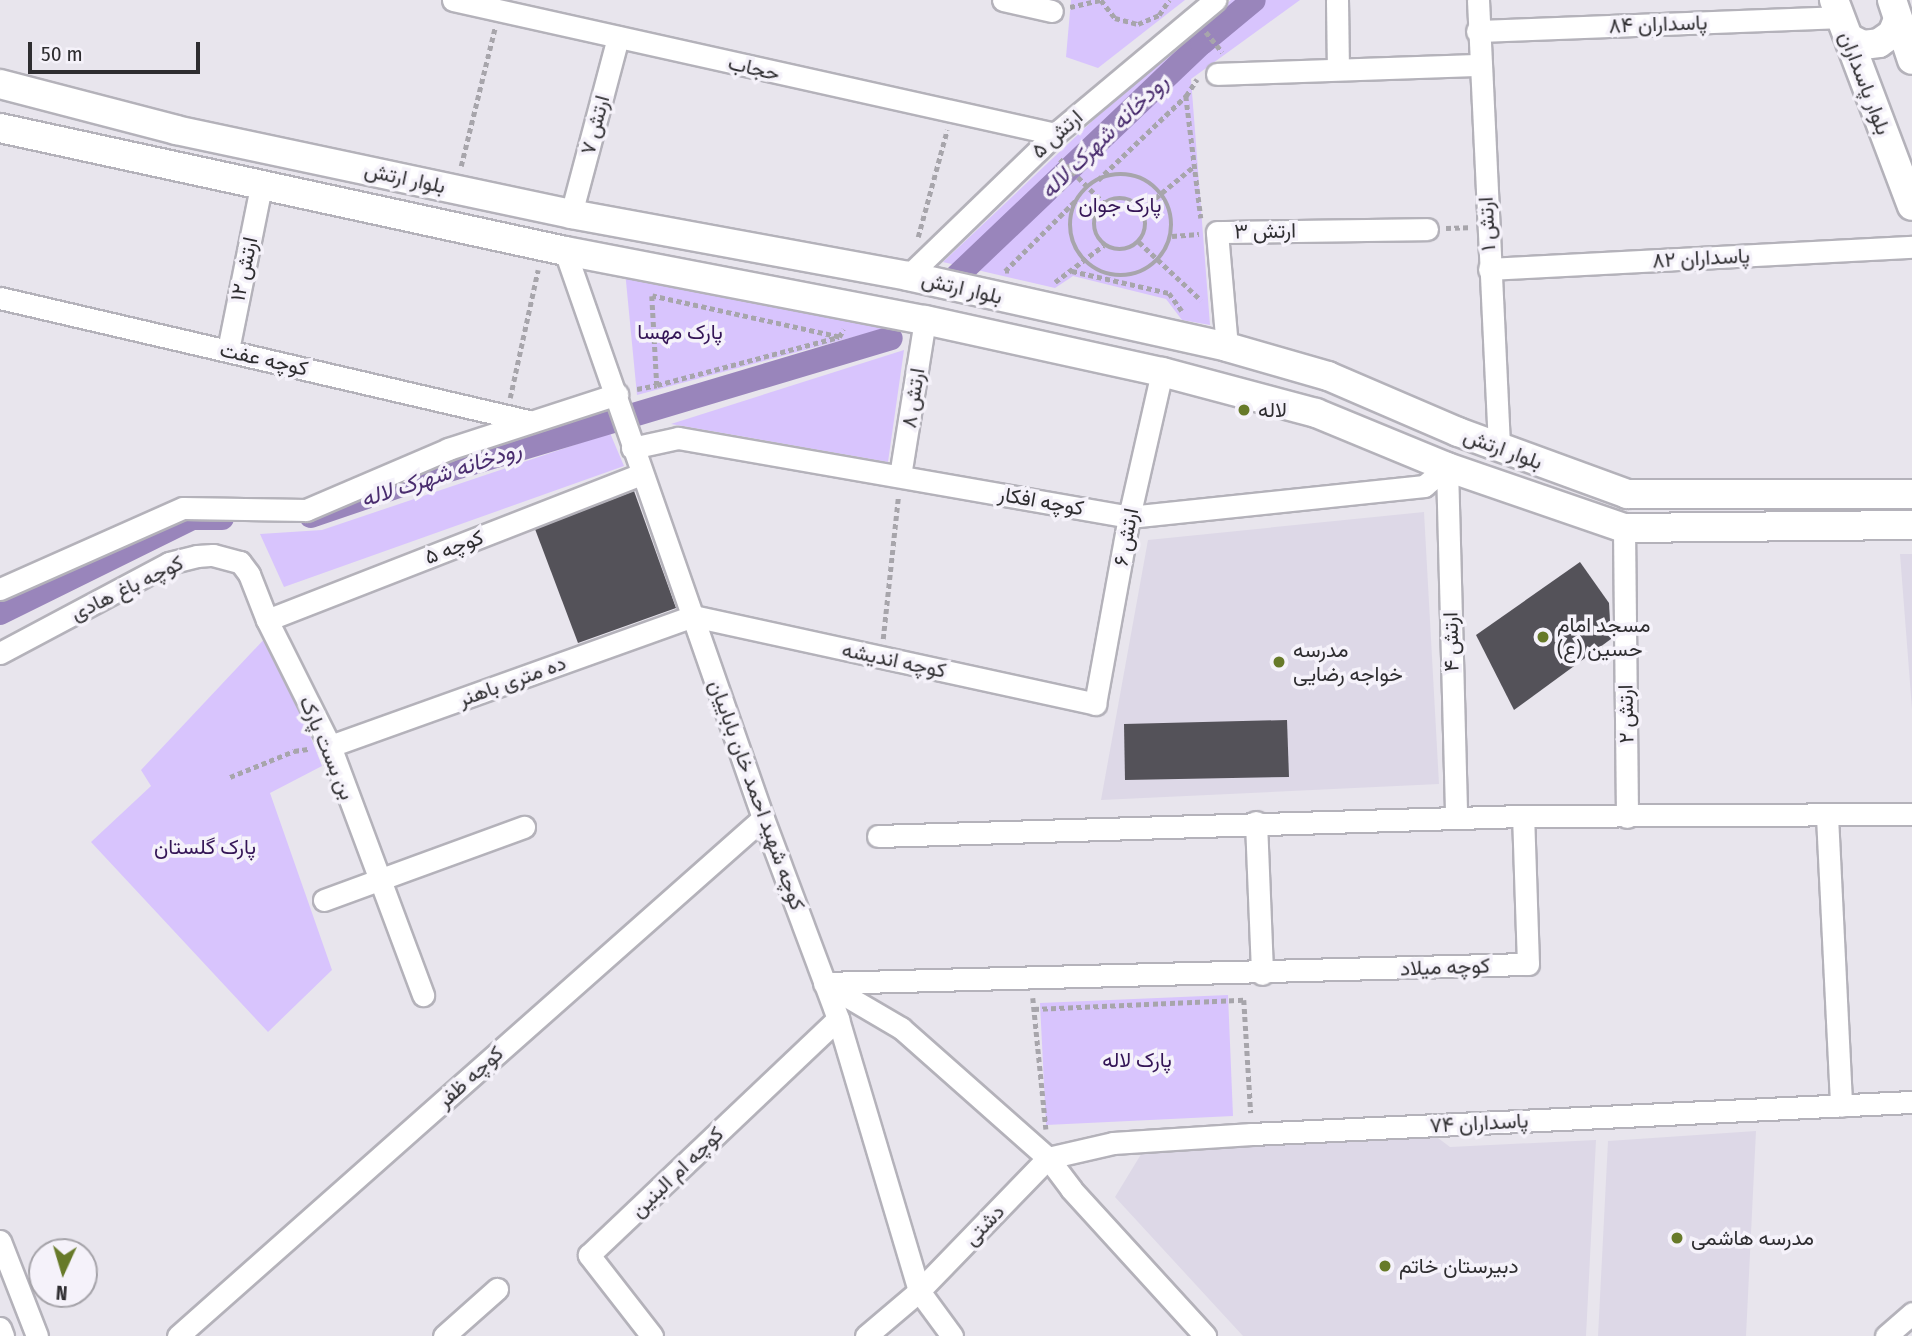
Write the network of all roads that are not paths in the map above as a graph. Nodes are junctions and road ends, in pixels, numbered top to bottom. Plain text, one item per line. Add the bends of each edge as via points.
1 (453, 0) edge
2 (1003, 0) edge
3 (1215, 0) edge
4 (1337, 0) edge
5 (1478, 0) edge
6 (1895, 10) edge
7 (1052, 11) road end
8 (1840, 18) edge
9 (1478, 31) junction
10 (618, 37) junction
11 (1911, 58) edge
12 (1480, 65) junction
13 (1338, 69) junction
14 (1861, 72) junction
15 (1217, 74) dead end
16 (0, 84) edge
17 (0, 128) edge
18 (176, 130) junction
19 (1049, 139) junction
20 (169, 165) junction
21 (261, 187) junction
22 (1912, 205) edge
23 (571, 214) junction
24 (1427, 229) road end
25 (1912, 247) edge
26 (554, 248) junction
27 (1489, 269) junction
28 (908, 276) junction
29 (0, 298) edge
30 (925, 320) junction
31 (1227, 347) junction
32 (228, 350) junction
33 (1162, 372) junction
34 (618, 400) junction
35 (528, 421) junction
36 (1458, 432) junction
37 (631, 443) junction
38 (1499, 448) junction
39 (1447, 467) junction
40 (640, 474) junction
41 (900, 476) junction
42 (1912, 494) edge
43 (1129, 517) junction
44 (1912, 525) edge
45 (1624, 528) junction
46 (0, 589) edge
47 (693, 617) junction
48 (267, 620) junction
49 (0, 653) edge
50 (1095, 704) joint
51 (330, 746) junction
52 (1912, 814) edge
53 (1456, 816) junction
54 (1523, 816) junction
55 (1827, 816) junction
56 (1627, 817) junction
57 (763, 818) junction
58 (1256, 822) junction
59 (524, 827) dead end
60 (878, 836) dead end
61 (379, 878) junction
62 (324, 900) dead end
63 (1252, 974) junction
64 (824, 983) junction
65 (423, 995) dead end
66 (838, 1019) junction
67 (1912, 1102) edge
68 (1841, 1105) junction
69 (1048, 1158) junction
70 (0, 1241) edge
71 (498, 1289) dead end
72 (919, 1291) junction
73 (1912, 1313) edge
74 (0, 1328) edge
75 (3, 1336) edge
76 (37, 1336) edge
77 (178, 1336) edge
78 (444, 1336) edge
79 (652, 1336) edge
80 (866, 1336) edge
81 (952, 1336) edge
82 (1205, 1336) edge
83 (1886, 1336) edge

1 - 10 street, حجاب
2 - 7 street
3 - 19 street, ارتش ۵
4 - 13 street
5 - 9 street, ارتش ۱
6 - 8 street via 1892,34 1879,43 1863,45
6 - 11 street
8 - 9 street, پاسداران ۸۴
8 - 14 street, بلوار پاسداران
9 - 12 street, ارتش ۱
10 - 19 street, حجاب via 952,112
10 - 23 street, ارتش ۷
11 - 14 street via 1896,49 1881,50 1868,59
12 - 13 street
12 - 27 street, ارتش ۱
13 - 15 street
14 - 22 street, بلوار پاسداران
16 - 18 street, بلوار ارتش
17 - 20 street, بلوار ارتش
18 - 20 street
18 - 23 street, بلوار ارتش
19 - 28 street, ارتش ۵
20 - 21 street, بلوار ارتش
21 - 26 street, بلوار ارتش
21 - 32 street, ارتش ۱۲
23 - 26 street
23 - 28 street, بلوار ارتش
24 - 31 street, ارتش ۳ via 1217,232
25 - 27 street, پاسداران ۸۲
26 - 30 street, بلوار ارتش
26 - 34 street, کوچه شهید احمد خان باباییان
27 - 38 street, ارتش ۱
28 - 31 street, بلوار ارتش
29 - 32 street, کوچه عفت
30 - 33 street, بلوار ارتش
30 - 41 street, ارتش ۸
31 - 36 street, بلوار ارتش via 1328,376
32 - 35 street, کوچه عفت
33 - 39 street, بلوار ارتش via 1316,413
33 - 43 street, ارتش ۶
34 - 35 street
34 - 37 street, کوچه شهید احمد خان باباییان
35 - 46 street via 448,449 306,510 183,508
36 - 38 street, بلوار ارتش
36 - 39 street
37 - 40 street, کوچه شهید احمد خان باباییان
37 - 41 street, کوچه افکار via 678,438
38 - 42 street, بلوار ارتش via 1627,494
39 - 43 street, کوچه افکار via 1424,486
39 - 45 street, بلوار ارتش
39 - 53 street, ارتش ۴
40 - 47 street, کوچه شهید احمد خان باباییان
40 - 48 street, کوچه ۵
41 - 43 street, کوچه افکار
43 - 50 street, ارتش ۶
44 - 45 street, بلوار ارتش
45 - 56 street, ارتش ۲
47 - 50 street, کوچه اندیشه
47 - 51 street, ده متری باهنر
47 - 57 street, کوچه شهید احمد خان باباییان
48 - 49 street, کوچه باغ هادی via 240,562 197,555 169,564
48 - 51 street, بن بست پارک
51 - 61 street, بن بست پارک
52 - 55 street
53 - 54 street
53 - 58 street
54 - 56 street
54 - 63 street, کوچه میلاد via 1528,964
55 - 56 street
55 - 68 street
57 - 64 street, کوچه شهید احمد خان باباییان
57 - 77 street, کوچه ظفر
58 - 60 street
58 - 63 street
59 - 61 street
61 - 62 street
61 - 65 street, بن بست پارک
63 - 64 street, کوچه میلاد
64 - 66 street, کوچه شهید احمد خان باباییان
64 - 69 street via 901,1028
66 - 72 street, کوچه شهید احمد خان باباییان
66 - 79 street, کوچه ام البنین via 589,1255
67 - 68 street, پاسداران ۷۴
68 - 69 street, پاسداران ۷۴ via 1252,1133 1113,1143
69 - 72 street, دشتی
69 - 82 street
70 - 76 street
71 - 78 street
72 - 80 street, دشتی
72 - 81 street, کوچه شهید احمد خان باباییان
73 - 83 street
74 - 75 street

